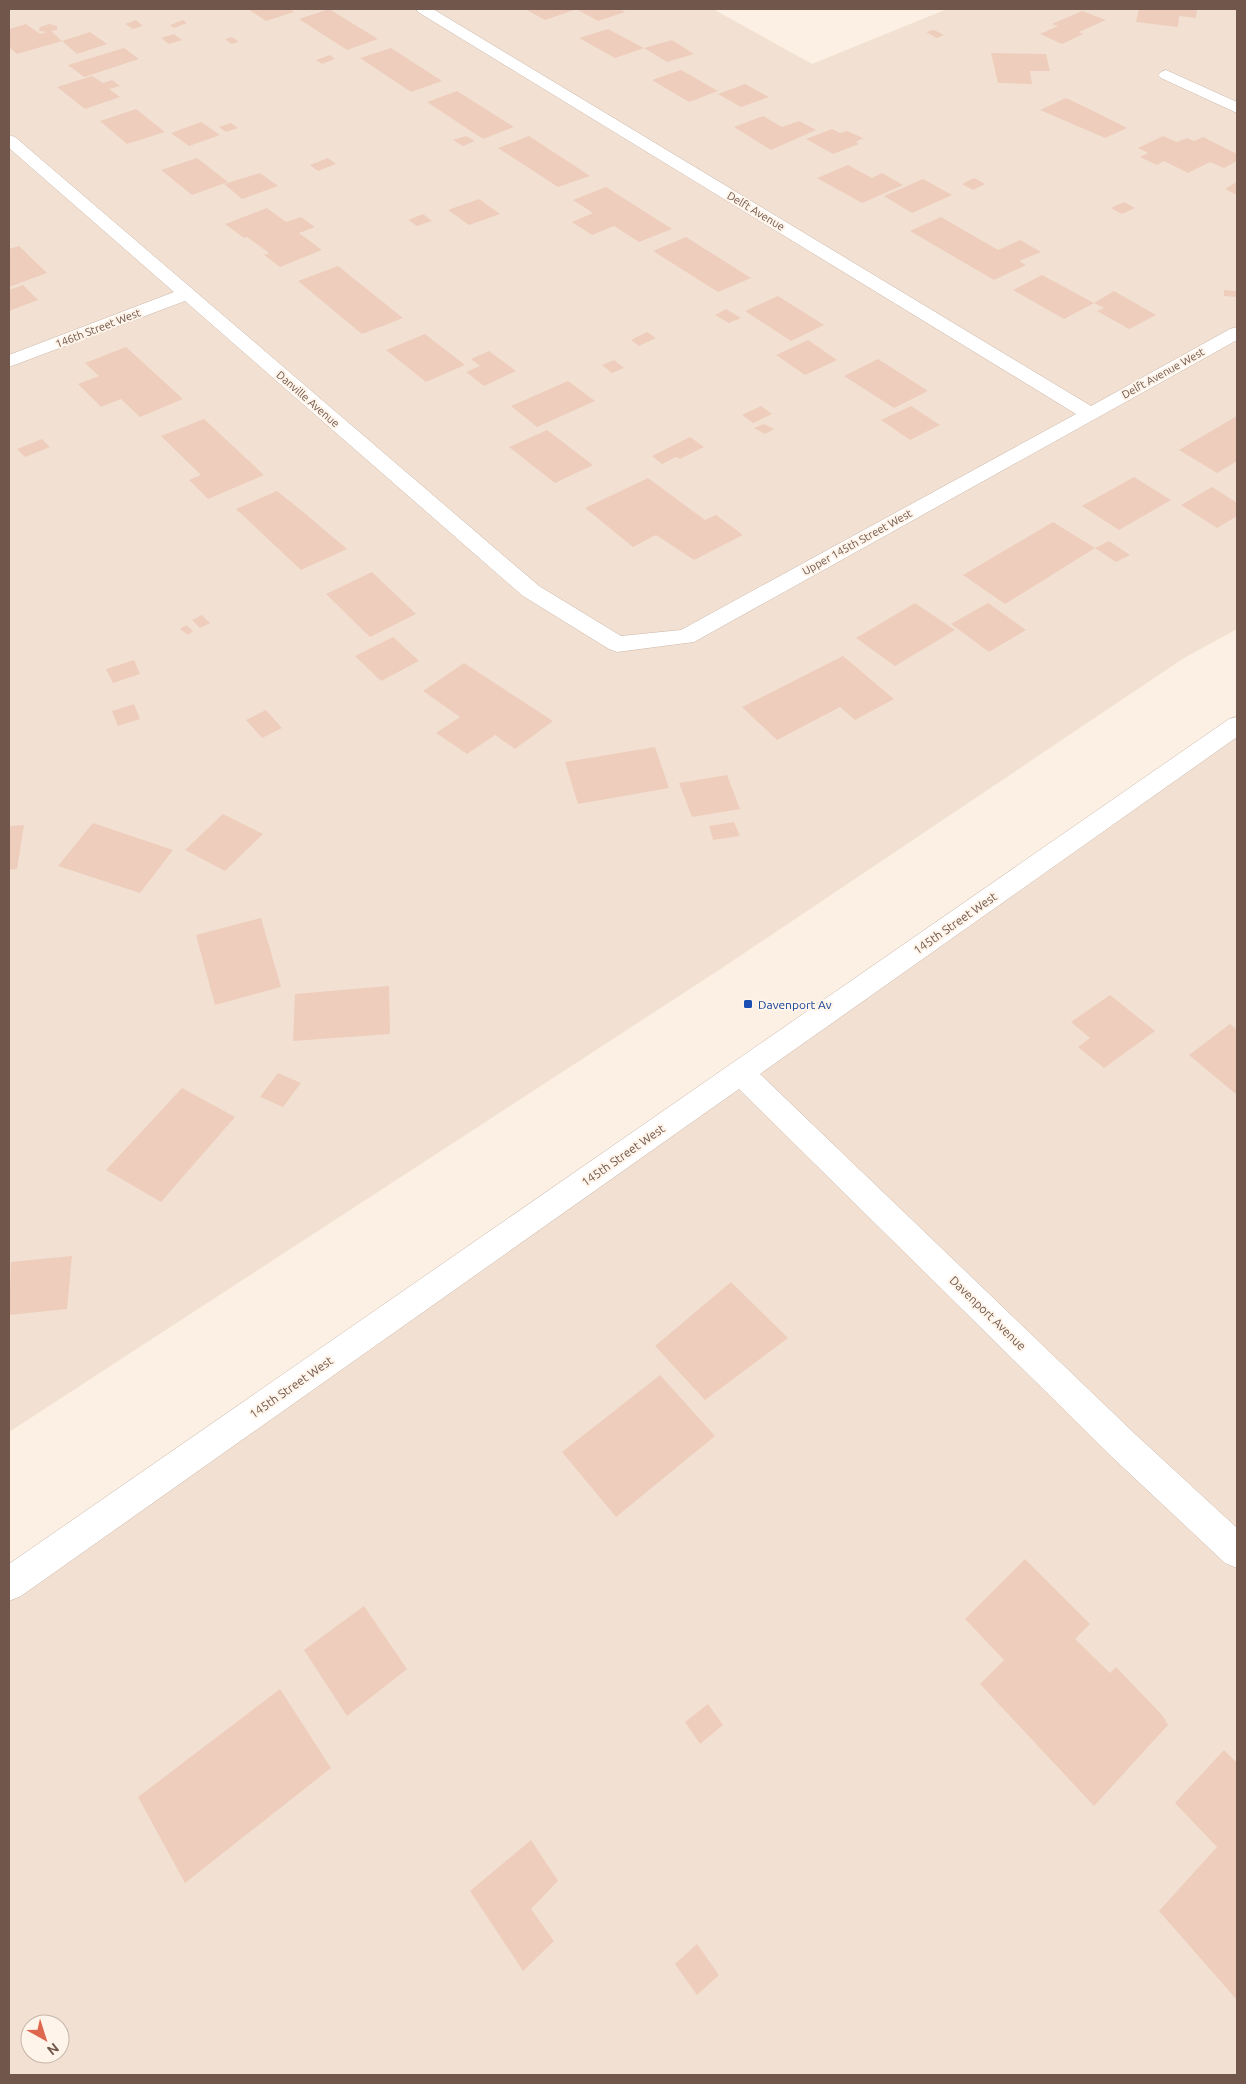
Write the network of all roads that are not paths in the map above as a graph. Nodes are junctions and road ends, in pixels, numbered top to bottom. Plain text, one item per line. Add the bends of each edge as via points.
1 (423, 9) edge
2 (1166, 75) dead end
3 (1237, 108) edge
4 (9, 140) edge
5 (187, 294) junction
6 (1237, 333) edge
7 (9, 361) edge
8 (1089, 414) junction
9 (617, 644) joint
10 (1237, 726) edge
11 (741, 1073) junction
12 (1237, 1551) edge
13 (9, 1584) edge

1 - 8 street, Delft Avenue
2 - 3 street
4 - 5 street, Danville Avenue
5 - 7 street, 146th Street West
5 - 9 street, Danville Avenue via 531,591
6 - 8 street, Delft Avenue West
8 - 9 street, Upper 145th Street West via 686,636
10 - 11 street, 145th Street West
11 - 12 street, Davenport Avenue via 1123,1445
11 - 13 street, 145th Street West

